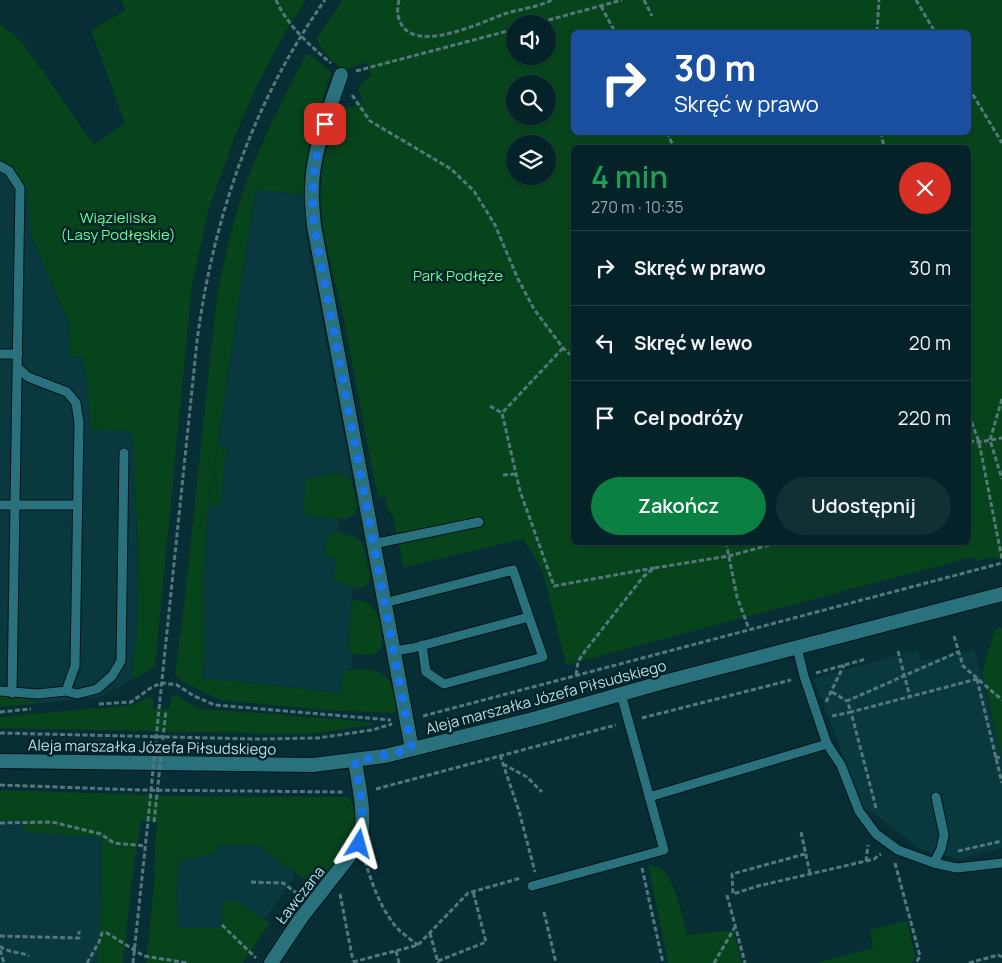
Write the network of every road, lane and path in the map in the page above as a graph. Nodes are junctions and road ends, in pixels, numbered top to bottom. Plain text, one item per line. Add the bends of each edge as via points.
1 (276, 0) edge
2 (282, 0) edge
3 (325, 0) edge
4 (399, 0) edge
5 (552, 0) edge
6 (622, 0) edge
7 (644, 0) edge
8 (879, 0) edge
9 (916, 0) edge
10 (601, 6) junction
11 (280, 8) junction
12 (652, 16) dead end
13 (556, 18) edge
14 (614, 30) edge
15 (877, 30) edge
16 (934, 30) edge
17 (506, 31) edge
18 (302, 35) junction
19 (331, 64) dead end
20 (341, 76) junction
21 (971, 91) edge
22 (1002, 143) edge
23 (0, 166) edge
24 (563, 348) junction
25 (0, 354) edge
26 (18, 354) junction
27 (571, 355) edge
28 (17, 367) junction
29 (1002, 399) edge
30 (490, 406) dead end
31 (502, 413) junction
32 (971, 421) edge
33 (1002, 438) edge
34 (990, 440) junction
35 (971, 441) edge
36 (980, 442) junction
37 (124, 453) dead end
38 (516, 474) junction
39 (503, 475) dead end
40 (1002, 479) edge
41 (0, 505) edge
42 (15, 505) junction
43 (77, 505) junction
44 (479, 522) dead end
45 (373, 544) junction
46 (727, 545) edge
47 (769, 545) edge
48 (729, 556) junction
49 (1002, 559) edge
50 (1002, 563) edge
51 (654, 568) junction
52 (1002, 594) edge
53 (384, 603) junction
54 (529, 616) junction
55 (749, 629) junction
56 (954, 636) dead end
57 (417, 647) junction
58 (796, 648) junction
59 (394, 651) junction
60 (898, 651) dead end
61 (958, 652) junction
62 (845, 665) dead end
63 (576, 675) junction
64 (904, 676) junction
65 (976, 679) junction
66 (162, 683) junction
67 (0, 691) edge
68 (66, 691) junction
69 (832, 692) junction
70 (12, 693) junction
71 (621, 694) junction
72 (910, 696) junction
73 (1002, 700) edge
74 (847, 701) junction
75 (98, 704) dead end
76 (37, 708) dead end
77 (166, 710) dead end
78 (0, 712) edge
79 (851, 712) junction
80 (818, 718) junction
81 (407, 721) junction
82 (0, 733) edge
83 (826, 744) junction
84 (412, 749) junction
85 (500, 756) dead end
86 (996, 757) junction
87 (1002, 758) edge
88 (0, 761) edge
89 (355, 761) junction
90 (502, 764) junction
91 (399, 782) dead end
92 (1002, 783) edge
93 (0, 785) edge
94 (360, 791) junction
95 (542, 792) dead end
96 (649, 797) junction
97 (936, 797) dead end
98 (878, 816) dead end
99 (0, 822) edge
100 (154, 822) dead end
101 (801, 832) dead end
102 (869, 837) dead end
103 (1002, 840) edge
104 (145, 846) junction
105 (958, 851) dead end
106 (805, 854) junction
107 (893, 857) dead end
108 (364, 858) dead end
109 (874, 859) dead end
110 (866, 861) junction
111 (934, 863) junction
112 (1002, 863) edge
113 (642, 866) dead end
114 (535, 874) dead end
115 (810, 874) junction
116 (526, 876) dead end
117 (251, 882) dead end
118 (532, 886) dead end
119 (339, 888) dead end
120 (473, 891) junction
121 (727, 895) dead end
122 (311, 905) junction
123 (544, 912) dead end
124 (222, 925) dead end
125 (736, 926) junction
126 (79, 932) dead end
127 (430, 932) junction
128 (0, 936) edge
129 (418, 945) junction
130 (0, 948) edge
131 (134, 951) junction
132 (396, 951) junction
133 (29, 956) dead end
134 (1002, 957) edge
135 (265, 962) edge
136 (353, 962) edge
137 (438, 962) edge
138 (4, 963) edge
139 (86, 963) edge
140 (133, 963) edge
141 (188, 963) edge
142 (399, 963) edge
143 (556, 963) edge
144 (663, 963) edge
145 (714, 963) edge
146 (745, 963) edge
147 (916, 963) edge
148 (969, 963) edge

1 - 11 path
2 - 11 path
3 - 18 path
4 - 5 path via 397,15 402,26 411,34 425,38 461,30
6 - 10 path
7 - 12 path
8 - 15 path
9 - 16 path
10 - 13 path
10 - 14 path
11 - 18 path
17 - 20 path
18 - 19 path
18 - 66 path via 270,92 244,152 222,215 209,268 197,341
20 - 24 path via 370,121 451,169 474,191 495,225 534,309
20 - 45 street via 314,162 314,226
21 - 22 path
23 - 26 lane via 9,171 20,188
24 - 27 path
24 - 31 path
25 - 26 lane
26 - 28 lane
28 - 42 lane
28 - 43 lane via 28,377 66,392 76,403 79,423
29 - 34 path
30 - 31 path
31 - 38 path
32 - 36 path
33 - 34 path
34 - 36 path
34 - 40 path
35 - 36 path
36 - 49 path
37 - 68 lane via 121,661 112,676 96,689 77,694
38 - 39 path
38 - 51 path via 554,586
41 - 42 lane
42 - 43 lane
42 - 70 lane
43 - 68 lane via 74,666
44 - 45 lane
45 - 53 street
46 - 48 path
47 - 48 path
48 - 51 path
48 - 55 path
50 - 55 path
51 - 63 path via 643,577 582,655
52 - 58 street, Aleja marszałka Józefa Piłsudskiego
53 - 54 lane via 513,570
53 - 59 street
54 - 57 lane
54 - 57 lane via 543,658 444,684 426,672
55 - 63 path
56 - 61 path
57 - 59 lane
58 - 71 street, Aleja marszałka Józefa Piłsudskiego
58 - 80 lane
59 - 81 street
60 - 64 path
61 - 64 path
61 - 65 path via 962,666
62 - 69 path
63 - 81 path
64 - 72 path
64 - 74 path
65 - 72 path
65 - 73 path
65 - 86 path
66 - 75 path via 131,702
66 - 81 path via 177,685 215,705
66 - 104 path, bridge
67 - 70 lane
68 - 70 lane
69 - 74 path
69 - 80 path
71 - 84 street, Aleja marszałka Józefa Piłsudskiego
71 - 96 lane
72 - 79 path
74 - 79 path
76 - 78 path
77 - 100 path, bridge
79 - 80 path
79 - 98 path
80 - 83 lane
81 - 82 path via 318,738
81 - 84 street
83 - 96 lane
83 - 111 lane via 841,765 859,811 876,834 898,850
84 - 89 street, Aleja marszałka Józefa Piłsudskiego
85 - 90 path
86 - 87 path
86 - 92 path
88 - 89 street, Aleja marszałka Józefa Piłsudskiego via 313,765
89 - 94 street, Ławczana
90 - 95 path via 527,778
90 - 114 path via 519,811
91 - 94 path
93 - 94 path via 141,790
94 - 122 street, Ławczana via 363,831 359,844
96 - 118 lane via 664,850
97 - 111 lane via 944,835
99 - 104 path via 52,822 101,834 114,844
101 - 106 path
102 - 110 path
103 - 105 path
104 - 131 path
106 - 115 path
106 - 115 path via 732,874 733,894
107 - 147 path via 920,956
108 - 129 path via 383,908 397,928
109 - 110 path
110 - 115 path
111 - 112 lane via 958,868
113 - 144 path
116 - 120 path
117 - 122 path via 283,883
119 - 136 path
120 - 127 path
120 - 137 path via 486,942
121 - 125 path
122 - 135 street, Ławczana
123 - 143 path
124 - 135 path
125 - 145 path
125 - 146 path
126 - 128 path via 79,938
127 - 129 path
127 - 137 path
129 - 132 path
130 - 133 path
130 - 138 path
131 - 139 path via 102,933
131 - 140 path
131 - 141 path via 144,956
132 - 136 path
132 - 142 path
134 - 148 path via 998,955

